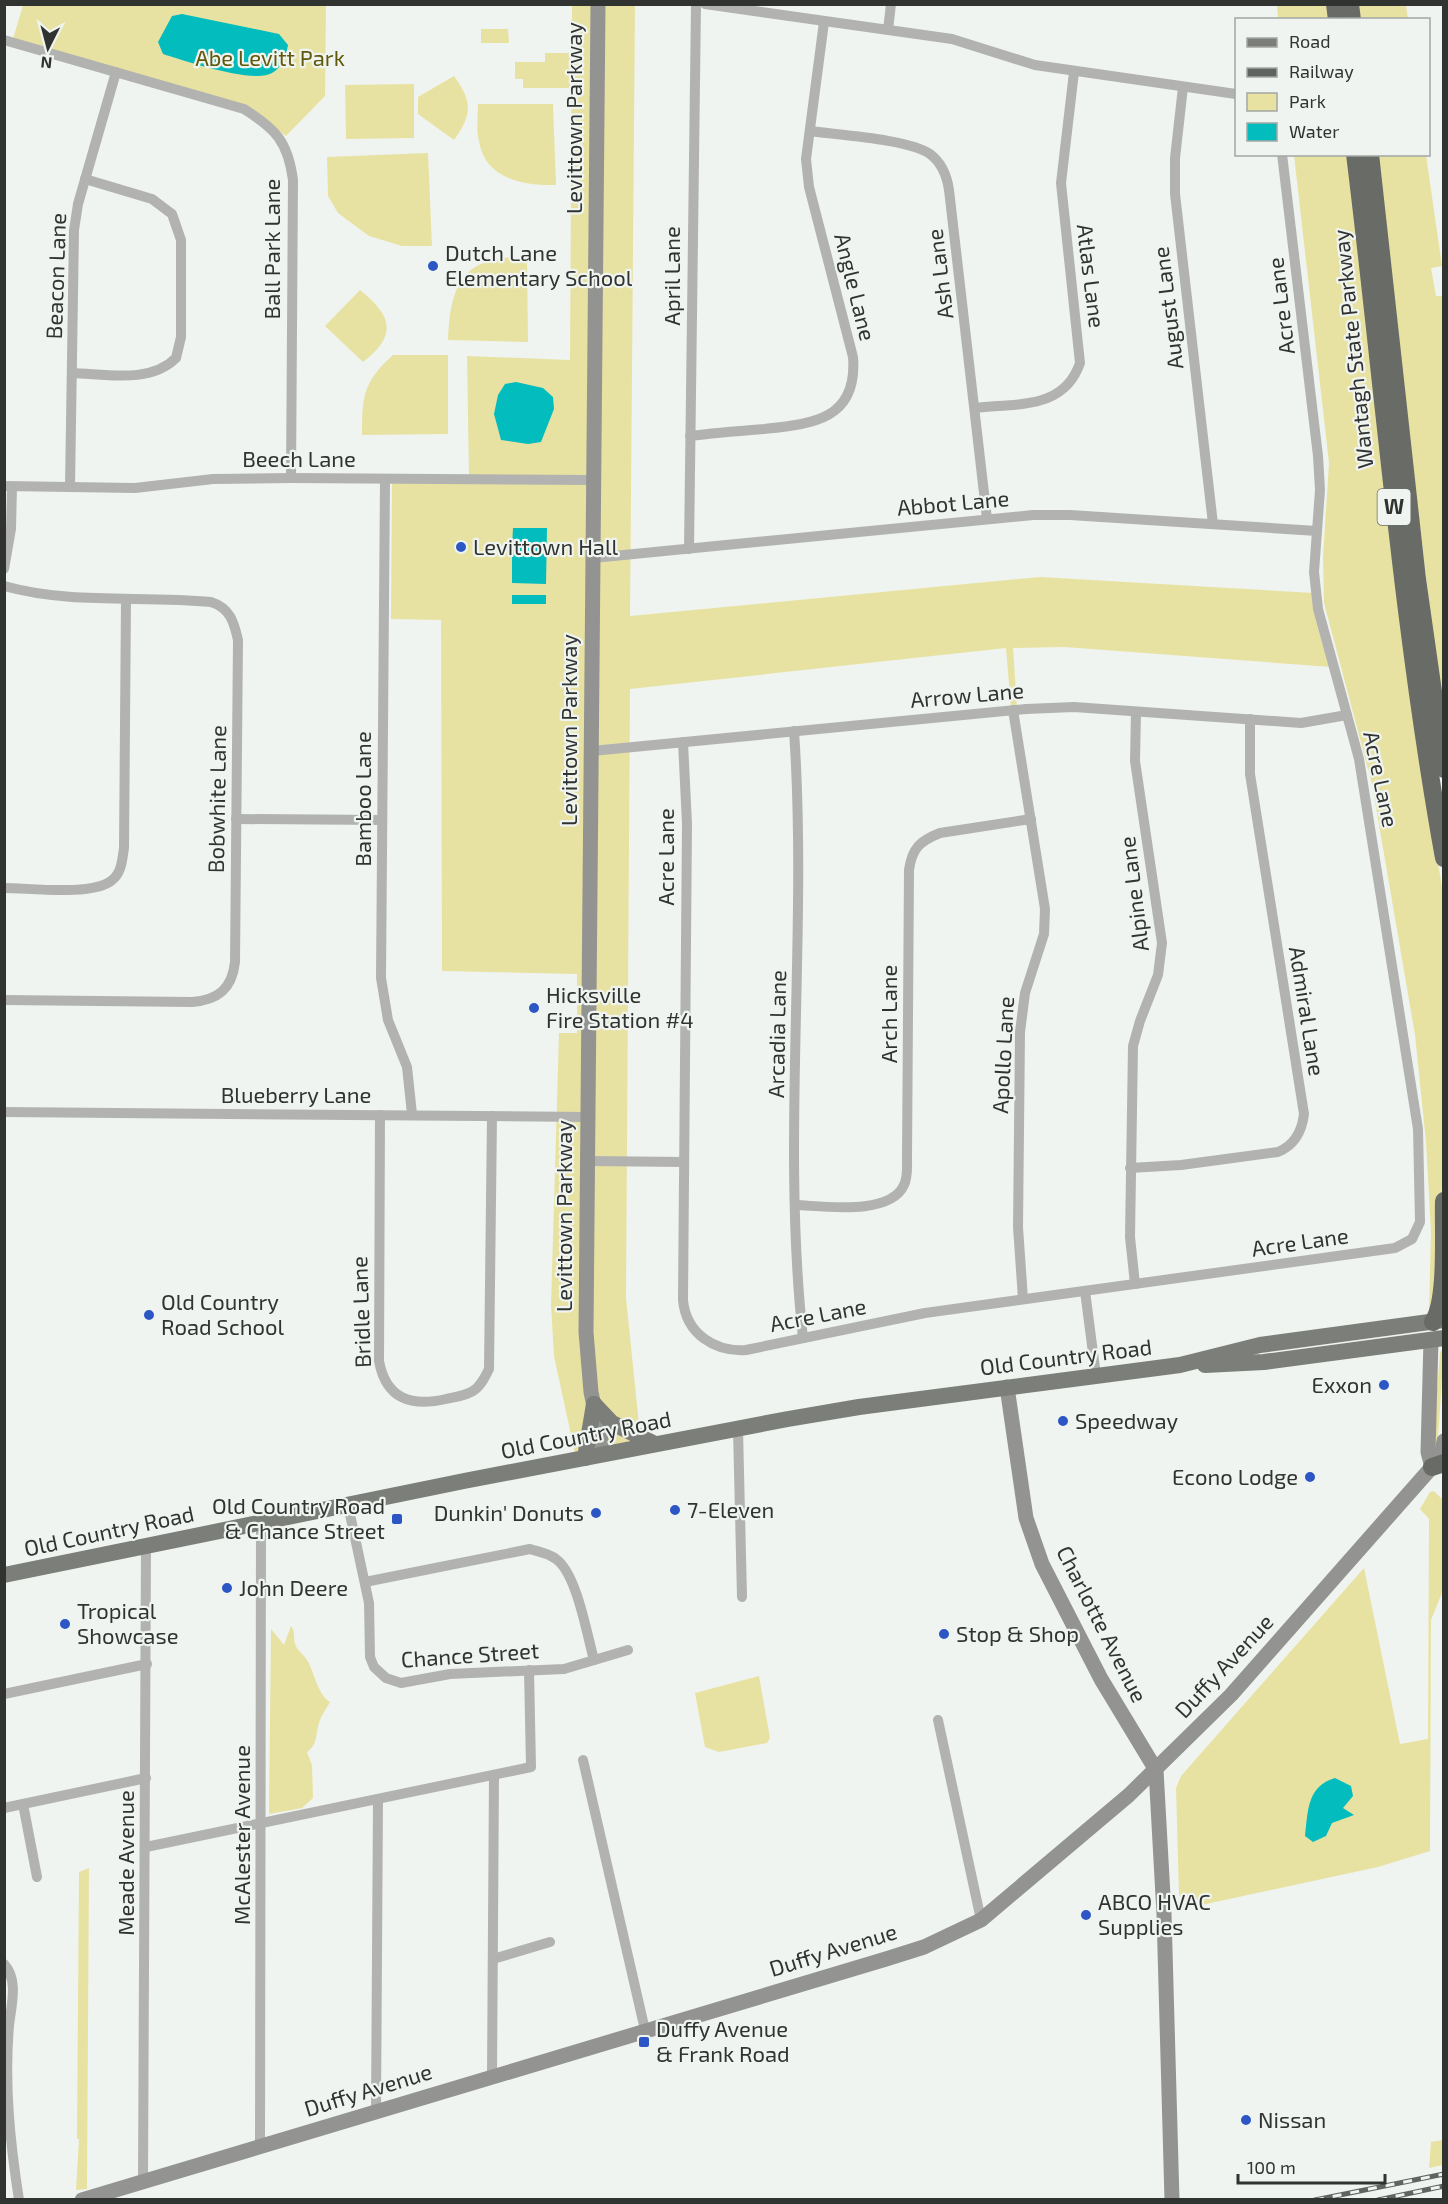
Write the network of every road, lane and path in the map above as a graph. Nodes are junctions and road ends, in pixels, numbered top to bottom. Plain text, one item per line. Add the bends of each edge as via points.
1 (598, 4) edge
2 (696, 4) edge
3 (705, 4) edge
4 (891, 4) edge
5 (824, 21) junction
6 (888, 30) junction
7 (4, 40) edge
8 (116, 72) junction
9 (1074, 72) junction
10 (1183, 87) junction
11 (1235, 94) edge
12 (810, 131) junction
13 (1282, 156) edge
14 (1355, 156) edge
15 (1370, 156) edge
16 (85, 179) junction
17 (72, 373) junction
18 (975, 408) junction
19 (690, 436) junction
20 (291, 478) junction
21 (385, 479) junction
22 (594, 480) junction
23 (8, 487) edge
24 (70, 487) junction
25 (987, 519) junction
26 (1213, 524) junction
27 (1317, 531) junction
28 (689, 549) junction
29 (593, 558) junction
30 (4, 569) edge
31 (4, 586) edge
32 (126, 600) junction
33 (1013, 710) junction
34 (1136, 712) junction
35 (1347, 715) junction
36 (1250, 719) junction
37 (794, 731) junction
38 (682, 742) junction
39 (592, 751) junction
40 (1443, 769) edge
41 (236, 819) junction
42 (1031, 819) junction
43 (382, 820) junction
44 (1443, 858) edge
45 (4, 888) edge
46 (4, 1000) edge
47 (4, 1112) edge
48 (412, 1114) junction
49 (380, 1115) junction
50 (492, 1116) junction
51 (588, 1117) junction
52 (588, 1161) junction
53 (684, 1162) junction
54 (1131, 1168) junction
55 (1443, 1201) edge
56 (795, 1205) junction
57 (1135, 1284) junction
58 (1085, 1291) junction
59 (1023, 1299) junction
60 (1438, 1330) edge
61 (803, 1338) junction
62 (1096, 1376) junction
63 (1007, 1388) junction
64 (594, 1404) junction
65 (738, 1428) junction
66 (1443, 1441) edge
67 (655, 1444) junction
68 (604, 1455) junction
69 (585, 1458) junction
70 (1440, 1466) edge
71 (348, 1505) junction
72 (261, 1523) junction
73 (146, 1545) junction
74 (4, 1575) edge
75 (365, 1582) junction
76 (742, 1597) dead end
77 (628, 1650) dead end
78 (594, 1660) junction
79 (147, 1664) junction
80 (529, 1670) junction
81 (4, 1694) edge
82 (938, 1720) dead end
83 (583, 1760) dead end
84 (1156, 1770) junction
85 (494, 1775) junction
86 (146, 1778) junction
87 (378, 1799) junction
88 (23, 1804) junction
89 (4, 1808) edge
90 (262, 1822) junction
91 (146, 1847) junction
92 (37, 1877) dead end
93 (981, 1920) junction
94 (550, 1942) dead end
95 (493, 1959) junction
96 (4, 1964) edge
97 (645, 2030) junction
98 (492, 2076) junction
99 (376, 2111) junction
100 (260, 2146) junction
101 (143, 2181) junction
102 (19, 2199) edge
103 (82, 2199) edge
104 (1172, 2199) edge

1 - 22 street, Levittown Parkway
2 - 19 street, April Lane
3 - 5 street
4 - 6 street
5 - 6 street
5 - 12 street, Angle Lane
6 - 9 street via 960,41 1020,62
7 - 8 street, Ball Park Lane
8 - 16 street, Beacon Lane
8 - 20 street, Ball Park Lane via 244,109 266,123 288,150 293,180
9 - 10 street
9 - 18 street, Atlas Lane via 1061,183 1080,363 1070,384 1053,397
10 - 11 street
10 - 26 street, August Lane via 1175,194
12 - 18 street, Ash Lane via 913,146 931,154 943,168 950,190
12 - 19 street, Angle Lane via 806,159 809,187 853,357 849,392 836,411 804,425
13 - 27 street, Acre Lane via 1318,456
14 - 44 highway, Wantagh State Parkway / W via 1400,566
15 - 40 highway, Wantagh State Parkway / W via 1417,579
16 - 17 street, Beacon Lane via 74,231
16 - 17 street via 152,199 172,214 181,240 181,337 176,358 158,371 143,375
17 - 24 street, Beacon Lane
18 - 25 street, Ash Lane
19 - 28 street, April Lane
20 - 21 street, Beech Lane
20 - 24 street, Beech Lane via 213,479 135,488
21 - 22 street, Beech Lane
21 - 43 street, Bamboo Lane
22 - 29 street, Levittown Parkway
23 - 24 street, Beech Lane
23 - 30 street via 11,529
25 - 26 street, Abbot Lane via 1071,515
25 - 28 street, Abbot Lane
26 - 27 street, Abbot Lane
27 - 35 street, Acre Lane via 1314,572 1318,609
28 - 29 street, Abbot Lane
29 - 39 street, Levittown Parkway
31 - 32 street, Bobwhite Lane via 53,596
32 - 41 street, Bobwhite Lane via 211,602 224,609 234,622 238,640
32 - 45 street via 121,868 111,881 90,889
33 - 34 street, Arrow Lane via 1074,707
33 - 37 street, Arrow Lane
33 - 42 street, Apollo Lane
34 - 36 street, Arrow Lane
34 - 54 street, Alpine Lane via 1135,761 1162,943 1158,975 1133,1046
35 - 36 street, Arrow Lane via 1301,723
35 - 57 street, Acre Lane via 1366,796 1412,1088 1420,1163 1417,1230 1412,1239 1395,1248
36 - 54 street, Admiral Lane via 1250,774 1303,1123 1292,1144 1278,1152
37 - 38 street, Arrow Lane
37 - 56 street, Arcadia Lane via 799,820
38 - 39 street, Arrow Lane
38 - 53 street, Acre Lane via 687,824
39 - 51 street, Levittown Parkway
41 - 43 street
41 - 46 street, Bobwhite Lane via 235,962 223,993 208,1001 192,1002
42 - 56 street, Arch Lane via 940,832 915,848 909,870 904,1186 895,1197 872,1206
42 - 59 street, Apollo Lane via 1045,924 1025,993 1020,1032 1018,1227
43 - 48 street, Bamboo Lane via 381,978 388,1020 407,1067
47 - 49 street, Blueberry Lane
48 - 49 street, Blueberry Lane
48 - 50 street, Blueberry Lane
49 - 50 street, Bridle Lane via 378,1361 388,1386 403,1398 419,1403 472,1392 489,1369
50 - 51 street, Blueberry Lane
51 - 52 street, Levittown Parkway
52 - 53 street
52 - 64 street, Levittown Parkway via 586,1332
53 - 61 street, Acre Lane via 683,1300 692,1326 712,1345 736,1351
54 - 57 street, Alpine Lane via 1130,1237
55 - 60 highway via 1443,1294
56 - 61 street, Arcadia Lane via 795,1262
57 - 58 street, Acre Lane
58 - 59 street, Acre Lane
58 - 62 street
59 - 61 street, Acre Lane
60 - 62 main road, Old Country Road via 1260,1345 1180,1365
60 - 70 street via 1428,1452
62 - 63 main road, Old Country Road
63 - 65 main road, Old Country Road
63 - 84 street, Charlotte Avenue via 1026,1518 1042,1564 1101,1679
64 - 67 main road via 612,1424
64 - 68 street, Levittown Parkway
64 - 69 main road
65 - 67 main road, Old Country Road
65 - 76 street
66 - 70 street, Duffy Avenue
67 - 68 main road, Old Country Road
68 - 69 main road, Old Country Road
69 - 71 main road, Old Country Road
70 - 84 street, Duffy Avenue via 1231,1695
71 - 72 main road, Old Country Road
71 - 75 street, Chance Street
72 - 73 main road, Old Country Road
72 - 90 street, McAlester Avenue
73 - 74 main road, Old Country Road
73 - 79 street, Meade Avenue
75 - 78 street via 530,1550 547,1553 568,1573
75 - 80 street, Chance Street via 370,1657 386,1678 400,1683 450,1674
77 - 78 street, Chance Street
78 - 80 street, Chance Street via 564,1669
79 - 81 street
79 - 86 street, Meade Avenue
80 - 85 street via 531,1767
82 - 93 street
83 - 97 street
84 - 93 street, Duffy Avenue
84 - 104 street, Charlotte Avenue via 1164,1892
85 - 87 street
85 - 95 street
86 - 88 street
86 - 91 street, Meade Avenue
87 - 90 street
87 - 99 street
88 - 89 street
88 - 92 street
90 - 91 street
90 - 100 street, McAlester Avenue
91 - 101 street, Meade Avenue
93 - 97 street, Duffy Avenue via 924,1947
94 - 95 street
95 - 98 street
96 - 102 street via 13,1982 7,2093
97 - 98 street, Duffy Avenue
98 - 99 street, Duffy Avenue
99 - 100 street, Duffy Avenue
100 - 101 street, Duffy Avenue
101 - 103 street, Duffy Avenue

